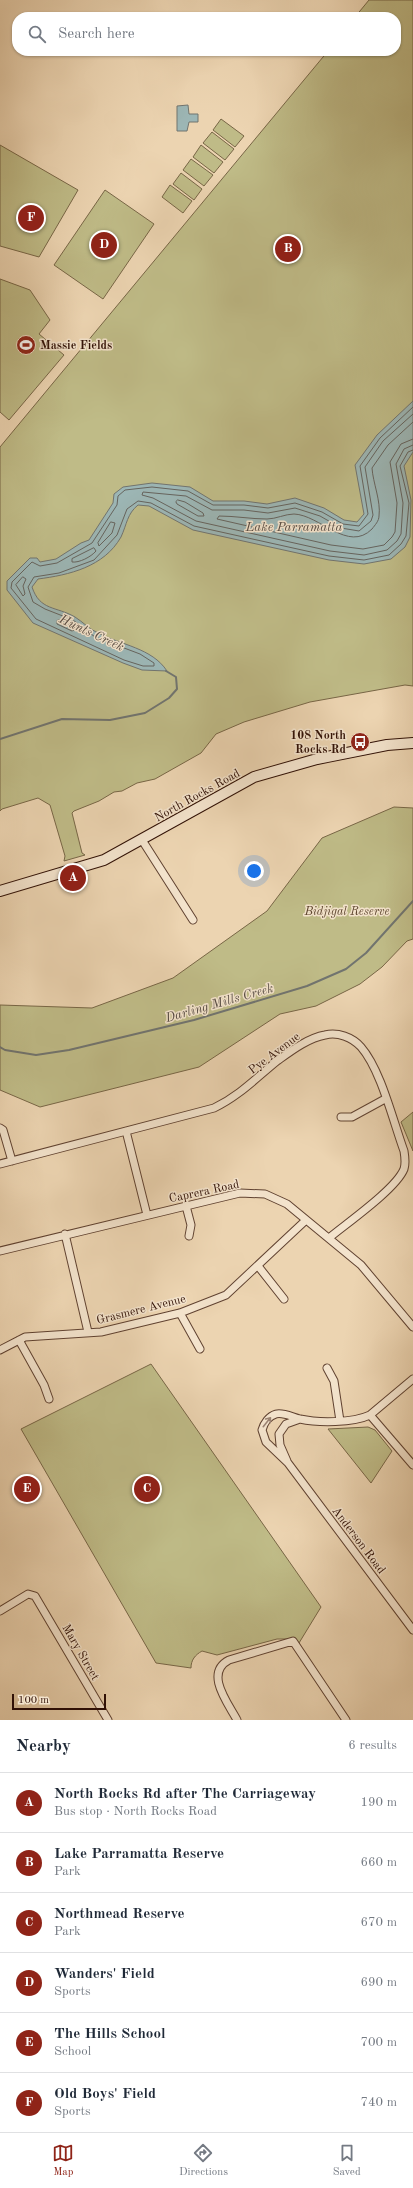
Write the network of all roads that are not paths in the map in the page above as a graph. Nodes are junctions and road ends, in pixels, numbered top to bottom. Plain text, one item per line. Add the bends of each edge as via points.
1 (413, 743) edge
2 (142, 840) junction
3 (0, 891) edge
4 (194, 920) dead end
5 (386, 1099) junction
6 (341, 1117) dead end
7 (0, 1128) edge
8 (126, 1131) junction
9 (12, 1161) junction
10 (0, 1164) edge
11 (186, 1206) junction
12 (147, 1215) junction
13 (306, 1220) junction
14 (66, 1234) junction
15 (189, 1236) dead end
16 (329, 1238) junction
17 (0, 1251) edge
18 (258, 1266) junction
19 (284, 1299) dead end
20 (180, 1313) junction
21 (413, 1327) edge
22 (88, 1332) junction
23 (19, 1340) junction
24 (200, 1349) dead end
25 (0, 1350) edge
26 (327, 1368) dead end
27 (413, 1379) edge
28 (49, 1399) dead end
29 (370, 1416) junction
30 (301, 1419) junction
31 (340, 1421) junction
32 (288, 1463) junction
33 (413, 1465) edge
34 (0, 1611) edge
35 (413, 1630) edge
36 (108, 1720) edge
37 (237, 1720) edge
38 (346, 1720) edge

1 - 2 main road, North Rocks Road via 387,745 317,759 254,777
2 - 3 main road, North Rocks Road via 104,860
2 - 4 street
5 - 6 street via 352,1117
5 - 8 street, Pye Avenue via 378,1078 360,1046 345,1036 326,1034 294,1050 238,1095 214,1108
5 - 16 street, Pye Avenue via 404,1151 404,1168 394,1184
7 - 9 street via 3,1130
8 - 9 street, Pye Avenue
8 - 12 street
9 - 10 street, Pye Avenue
11 - 12 street, Caprera Road
11 - 13 street, Caprera Road via 253,1192 275,1198
11 - 15 street via 191,1225
12 - 14 street, Caprera Road
13 - 16 street, Caprera Road
13 - 18 street, Grasmere Avenue
14 - 17 street, Caprera Road
14 - 22 street
16 - 21 street, Caprera Road via 371,1276
18 - 19 street
18 - 20 street, Grasmere Avenue via 226,1294
20 - 22 street, Grasmere Avenue via 101,1332
20 - 24 street
22 - 23 street, Grasmere Avenue via 25,1337
23 - 25 street, Grasmere Avenue
23 - 28 street
26 - 31 street via 334,1381
27 - 29 street
29 - 31 street, Anderson Road
29 - 33 street
30 - 31 street, Anderson Road
30 - 32 street, Anderson Road via 286,1424 279,1434 280,1445
32 -> 30 street, Anderson Road via 266,1442 262,1430 267,1420 276,1414
32 - 35 street, Anderson Road
34 - 36 street, Mary Street via 28,1594 35,1596
37 - 38 street via 219,1685 217,1675 220,1667 229,1660 293,1641

